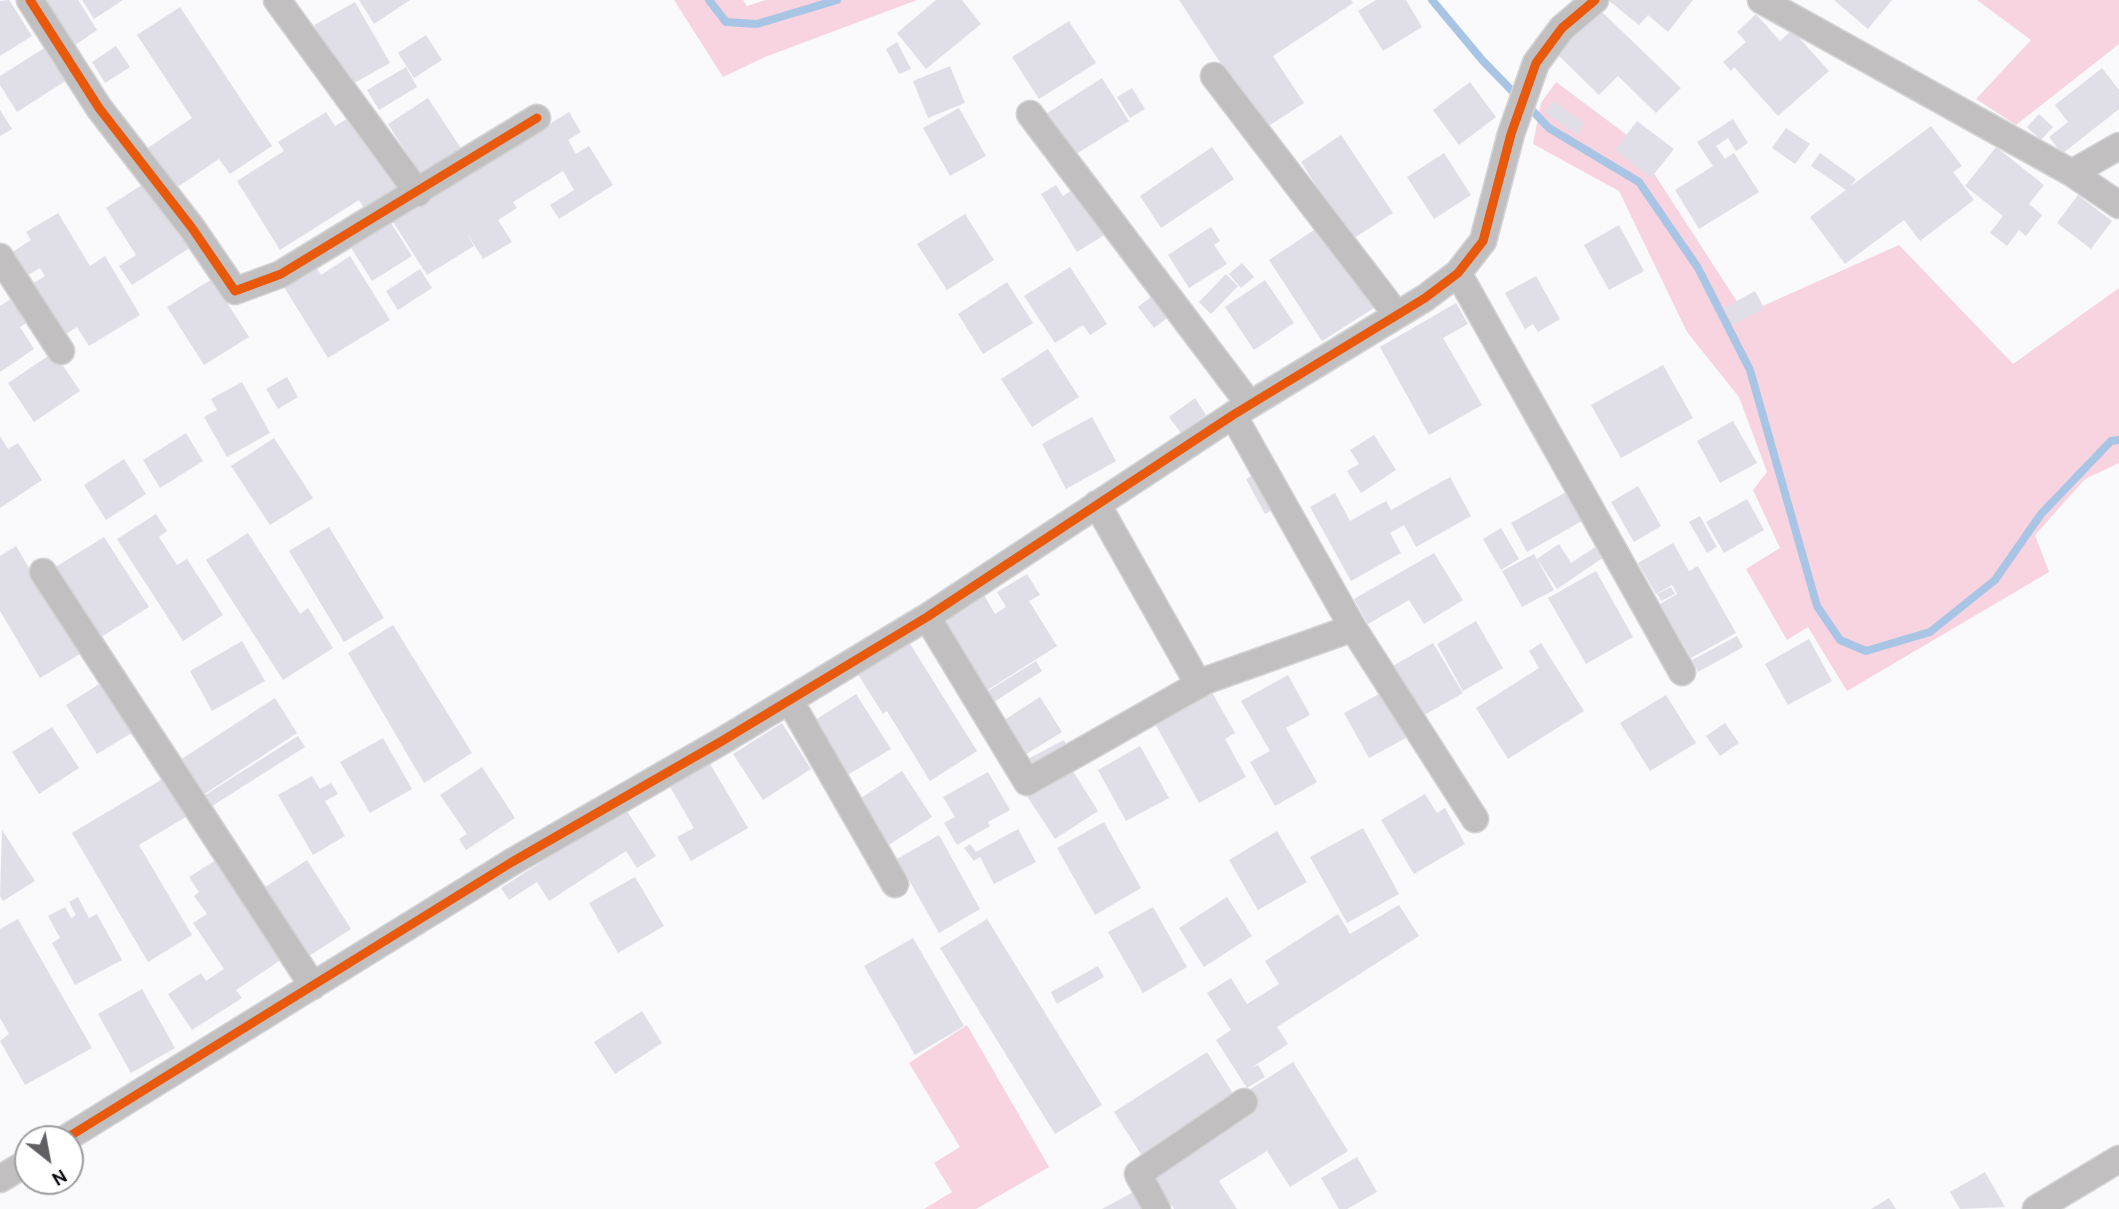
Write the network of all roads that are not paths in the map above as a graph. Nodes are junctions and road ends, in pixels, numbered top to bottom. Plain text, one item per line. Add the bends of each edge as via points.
1 (30, 0) edge
2 (277, 0) edge
3 (1595, 0) edge
4 (1761, 0) edge
5 (1214, 76) dead end
6 (1030, 114) dead end
7 (537, 118) dead end
8 (2119, 146) edge
9 (2072, 173) junction
10 (418, 192) junction
11 (2119, 205) edge
12 (0, 257) edge
13 (1458, 273) junction
14 (1397, 315) junction
15 (61, 351) dead end
16 (1242, 410) junction
17 (1097, 504) junction
18 (43, 572) dead end
19 (928, 617) junction
20 (1353, 628) junction
21 (1682, 672) dead end
22 (1199, 685) junction
23 (790, 701) junction
24 (1475, 819) dead end
25 (895, 884) dead end
26 (313, 986) junction
27 (1244, 1102) dead end
28 (84, 1127) edge
29 (2119, 1159) edge
30 (1157, 1209) edge
31 (2036, 1209) edge

1 - 10 street via 99,108 235,291 281,274
2 - 10 street
3 - 13 street via 1562,28 1536,63 1511,134 1483,241
4 - 9 street
5 - 14 street
6 - 16 street
7 - 10 street
8 - 9 street
9 - 11 street
12 - 15 street
13 - 14 street
13 - 21 street
14 - 16 street
16 - 17 street
16 - 20 street
17 - 19 street
17 - 22 street
18 - 26 street
19 - 22 street via 1027,782
19 - 23 street
20 - 22 street
20 - 24 street
23 - 25 street
23 - 26 street via 512,862
26 - 28 street
27 - 30 street via 1139,1174
29 - 31 street

